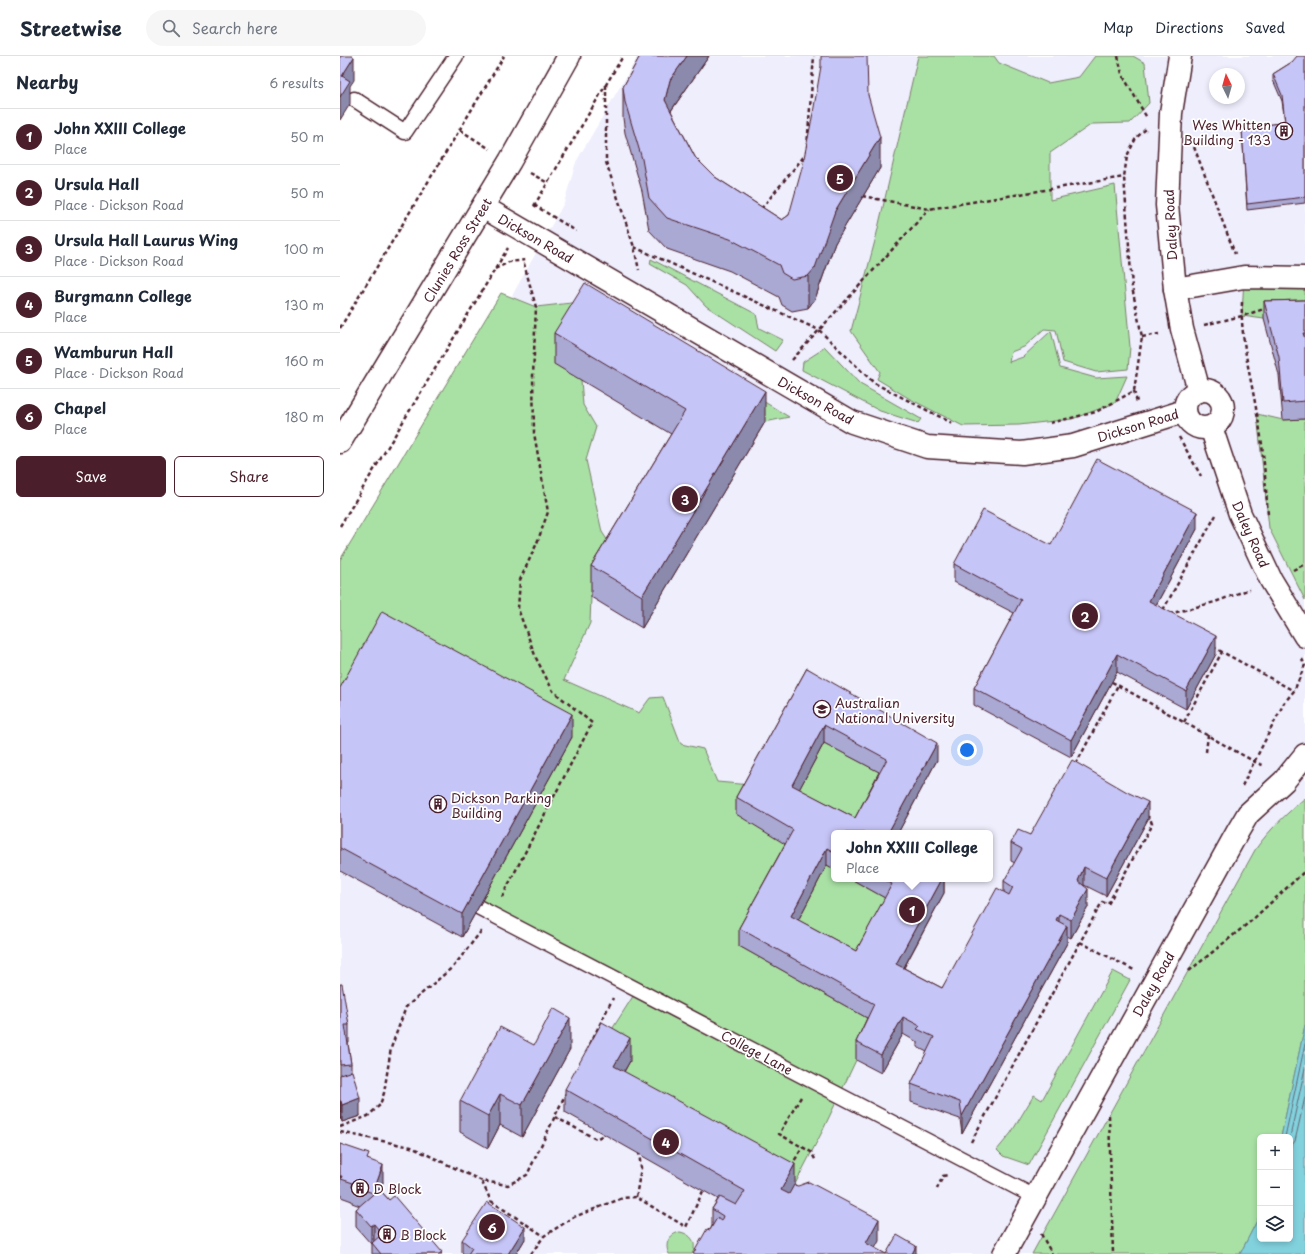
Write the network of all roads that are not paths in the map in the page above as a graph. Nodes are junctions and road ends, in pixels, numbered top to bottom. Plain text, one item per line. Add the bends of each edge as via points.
1 (456, 56) edge
2 (569, 56) edge
3 (1180, 56) edge
4 (354, 99) dead end
5 (483, 206) junction
6 (1305, 278) edge
7 (1175, 289) junction
8 (1199, 391) junction
9 (1185, 411) junction
10 (1211, 426) junction
11 (340, 442) edge
12 (1305, 636) edge
13 (1305, 755) edge
14 (478, 907) edge
15 (1035, 1197) junction
16 (1004, 1254) edge

1 - 4 lane via 405,132
2 - 5 street, Clunies Ross Street
3 - 7 street, Daley Road via 1171,113 1167,205
5 - 9 street, Dickson Road via 852,422 927,447 1014,453 1073,446
5 - 11 street, Clunies Ross Street
6 - 7 street via 1244,277
7 - 8 street, Daley Road via 1182,329
8 - 9 street via 1188,399
8 - 10 street via 1211,392 1220,400 1220,418
9 - 10 street via 1189,421 1199,428
10 - 12 street, Daley Road via 1240,514 1271,580
13 - 15 street, Daley Road via 1284,781 1248,814
14 - 15 lane, College Lane
15 - 16 street, Daley Road via 1029,1227

